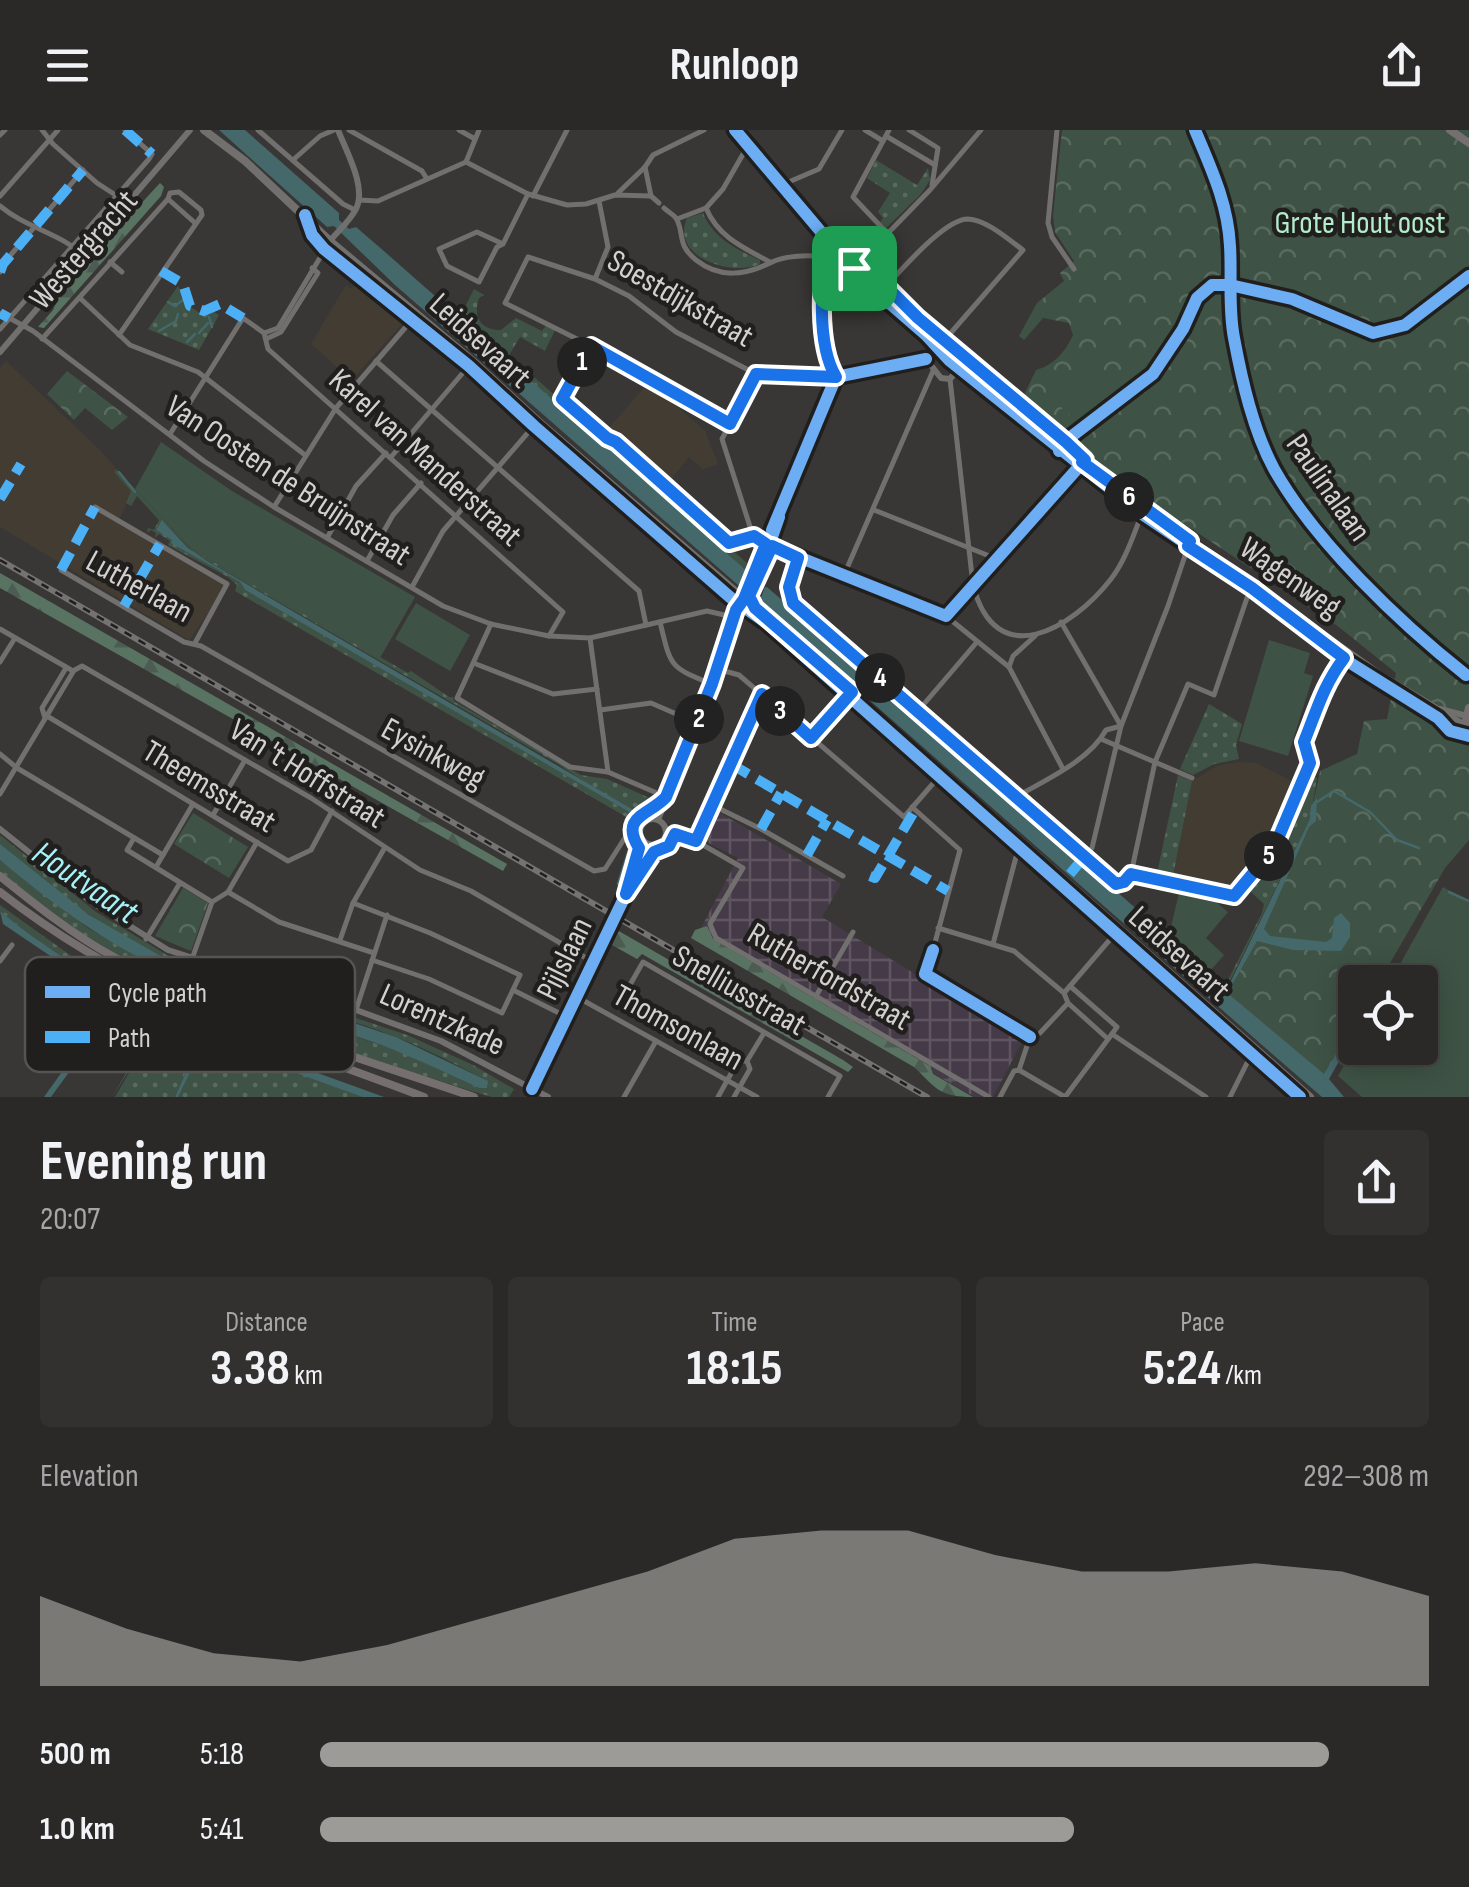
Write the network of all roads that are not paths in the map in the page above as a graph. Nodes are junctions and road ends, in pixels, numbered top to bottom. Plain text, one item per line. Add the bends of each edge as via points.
1 (42, 130) edge
2 (58, 130) edge
3 (125, 130) edge
4 (190, 130) edge
5 (204, 130) edge
6 (258, 130) edge
7 (336, 130) edge
8 (349, 130) edge
9 (459, 130) edge
10 (479, 130) edge
11 (568, 130) edge
12 (704, 130) edge
13 (742, 130) edge
14 (842, 130) edge
15 (865, 130) edge
16 (909, 130) edge
17 (981, 130) edge
18 (1057, 130) edge
19 (1450, 130) edge
20 (886, 135) edge
21 (475, 139) junction
22 (50, 140) junction
23 (750, 142) junction
24 (1469, 143) edge
25 (149, 155) junction
26 (294, 160) junction
27 (466, 162) junction
28 (935, 165) junction
29 (646, 167) junction
30 (158, 168) junction
31 (83, 170) junction
32 (427, 179) junction
33 (784, 184) junction
34 (930, 190) junction
35 (531, 195) junction
36 (615, 195) junction
37 (0, 196) edge
38 (116, 196) junction
39 (651, 196) junction
40 (168, 198) junction
41 (359, 200) junction
42 (600, 200) junction
43 (0, 206) edge
44 (706, 208) junction
45 (355, 210) junction
46 (677, 219) junction
47 (194, 222) junction
48 (36, 227) junction
49 (887, 234) junction
50 (831, 236) junction
51 (330, 241) junction
52 (502, 244) junction
53 (73, 246) junction
54 (84, 255) junction
55 (825, 257) junction
56 (110, 262) junction
57 (770, 262) junction
58 (858, 264) junction
59 (1074, 269) dead end
60 (0, 272) edge
61 (122, 272) dead end
62 (596, 279) junction
63 (884, 288) junction
64 (80, 298) junction
65 (0, 313) edge
66 (418, 314) junction
67 (9, 318) junction
68 (22, 326) junction
69 (0, 328) edge
70 (119, 335) junction
71 (265, 336) junction
72 (42, 339) junction
73 (942, 344) junction
74 (591, 346) junction
75 (0, 352) edge
76 (926, 359) junction
77 (376, 361) junction
78 (473, 361) junction
79 (964, 362) junction
80 (933, 371) junction
81 (836, 377) junction
82 (208, 379) junction
83 (950, 379) junction
84 (570, 385) dead end
85 (336, 408) junction
86 (431, 410) junction
87 (538, 421) junction
88 (730, 424) junction
89 (170, 434) junction
90 (627, 451) dead end
91 (305, 455) junction
92 (388, 455) junction
93 (1082, 462) junction
94 (499, 467) junction
95 (421, 483) junction
96 (274, 506) junction
97 (96, 508) dead end
98 (1144, 508) junction
99 (874, 510) junction
100 (457, 515) junction
101 (754, 536) junction
102 (327, 538) junction
103 (1190, 541) junction
104 (768, 545) junction
105 (970, 548) junction
106 (798, 558) junction
107 (997, 558) junction
108 (367, 562) junction
109 (61, 570) dead end
110 (844, 575) junction
111 (973, 584) junction
112 (1254, 585) junction
113 (412, 587) junction
114 (747, 596) junction
115 (946, 616) junction
116 (733, 617) junction
117 (660, 622) junction
118 (1062, 622) junction
119 (492, 624) junction
120 (646, 625) junction
121 (0, 629) edge
122 (1036, 634) junction
123 (549, 636) junction
124 (15, 638) junction
125 (590, 638) junction
126 (194, 642) junction
127 (977, 642) junction
128 (1350, 653) junction
129 (0, 662) edge
130 (475, 664) junction
131 (1009, 667) junction
132 (69, 669) junction
133 (717, 669) junction
134 (712, 684) junction
135 (597, 688) junction
136 (852, 692) junction
137 (762, 694) junction
138 (600, 710) junction
139 (918, 711) junction
140 (46, 718) junction
141 (1468, 719) edge
142 (697, 723) junction
143 (1121, 726) junction
144 (811, 738) junction
145 (1101, 738) junction
146 (1116, 745) junction
147 (0, 754) edge
148 (246, 760) junction
149 (1156, 762) junction
150 (17, 768) junction
151 (1063, 770) junction
152 (608, 772) junction
153 (943, 772) junction
154 (1192, 778) dead end
155 (0, 794) edge
156 (666, 797) junction
157 (1016, 797) junction
158 (193, 804) junction
159 (712, 805) junction
160 (912, 807) junction
161 (332, 811) junction
162 (213, 816) junction
163 (658, 820) junction
164 (0, 829) edge
165 (640, 832) junction
166 (666, 833) junction
167 (134, 838) junction
168 (696, 841) junction
169 (257, 842) junction
170 (648, 844) junction
171 (1023, 844) junction
172 (384, 848) junction
173 (163, 855) junction
174 (1085, 857) junction
175 (156, 868) junction
176 (1131, 874) junction
177 (0, 876) edge
178 (842, 876) dead end
179 (180, 882) junction
180 (0, 892) edge
181 (228, 892) junction
182 (212, 902) junction
183 (353, 903) junction
184 (386, 915) junction
185 (938, 928) junction
186 (1118, 929) junction
187 (853, 932) dead end
188 (146, 939) junction
189 (340, 941) junction
190 (12, 944) dead end
191 (993, 944) junction
192 (933, 950) dead end
193 (91, 957) edge
194 (118, 957) edge
195 (190, 957) edge
196 (192, 957) edge
197 (373, 957) junction
198 (0, 961) edge
199 (594, 962) junction
200 (925, 974) dead end
201 (1070, 986) junction
202 (513, 990) junction
203 (627, 990) dead end
204 (1064, 993) junction
205 (816, 996) junction
206 (577, 998) junction
207 (1068, 1003) junction
208 (356, 1010) joint
209 (567, 1017) junction
210 (764, 1033) junction
211 (1040, 1033) dead end
212 (1110, 1036) junction
213 (656, 1041) junction
214 (1254, 1049) junction
215 (355, 1056) edge
216 (747, 1061) junction
217 (355, 1070) edge
218 (1019, 1070) junction
219 (727, 1080) junction
220 (739, 1088) junction
221 (530, 1093) edge
222 (424, 1097) edge
223 (474, 1097) edge
224 (548, 1097) edge
225 (624, 1097) edge
226 (718, 1097) edge
227 (734, 1097) edge
228 (756, 1097) edge
229 (828, 1097) edge
230 (989, 1097) edge
231 (1000, 1097) edge
232 (1066, 1097) edge
233 (1206, 1097) edge
234 (1230, 1097) edge
235 (1310, 1097) edge

1 - 22 street
2 - 22 street
3 - 25 street
4 - 30 street, Westergracht
5 - 51 main road, Leidsevaart
6 - 26 street
7 - 26 street
7 - 41 street
8 - 32 street
9 - 21 street
10 - 21 street
11 - 35 street
12 - 29 street via 664,147
13 - 23 street, Wagenweg
14 - 33 street via 819,169
15 - 20 street
16 - 28 street via 938,148
17 - 34 street
18 - 59 street via 1048,223
19 - 24 main road
20 - 28 street
20 - 49 street via 852,197
21 - 27 street
22 - 31 street
22 - 37 street
23 - 33 street, Wagenweg
23 - 44 street
25 - 30 street
25 - 38 street, Westergracht
26 - 45 street
27 - 32 street
27 - 35 street
28 - 34 street
29 - 36 street
29 - 39 street
30 - 54 street, Westergracht
31 - 38 street
31 - 48 street
32 - 41 street via 378,202
33 - 50 street, Wagenweg
34 - 49 street
35 - 42 street via 567,205
35 - 52 street
36 - 39 street
36 - 42 street
38 - 53 street, Westergracht
39 - 46 street
40 - 47 street
40 - 47 street via 176,192 201,210
40 - 56 street, Westergracht
41 - 45 street
42 - 62 street via 608,247
43 - 48 street
44 - 46 street
44 - 57 street via 732,242
45 - 51 street
46 - 57 street via 684,248 716,271 751,272
47 - 70 street
48 - 53 street
48 - 60 street
49 - 58 street
50 - 55 street
50 - 58 street, Wagenweg
51 - 66 main road, Leidsevaart
51 - 71 street via 278,328
52 - 52 street via 479,282 447,266 439,250 477,232
53 - 54 street
53 - 67 street, Westergracht
54 - 68 street, Westergracht
55 - 57 street
55 - 81 street via 823,316
56 - 61 street
56 - 64 street, Westergracht
58 - 63 street, Wagenweg
62 - 74 street, Soestdijkstraat via 528,257 505,302
62 - 88 street, Soestdijkstraat via 756,374
63 - 73 street, Wagenweg
63 - 73 street via 954,222 982,223 1023,250
64 - 70 street
64 - 72 street, Westergracht
65 - 67 street, Van Oosten de Bruijnstraat
66 - 77 street
66 - 78 main road, Leidsevaart
67 - 68 street, Van Oosten de Bruijnstraat
67 - 69 street, Westergracht
68 - 72 street, Van Oosten de Bruijnstraat
68 - 75 street, Westergracht
70 - 82 street
71 - 82 street, Karel van Manderstraat via 243,318
71 - 85 street, Karel van Manderstraat via 268,350
72 - 89 street, Van Oosten de Bruijnstraat
73 - 76 street
73 - 79 street, Wagenweg
74 - 84 street
74 - 88 street
76 - 80 street
76 - 81 street
77 - 85 street
77 - 86 street
78 - 86 street
78 - 87 main road, Leidsevaart
79 - 83 street
79 - 93 street, Wagenweg
80 - 83 street
80 - 99 street
81 - 104 street
82 - 89 street
82 - 91 street
83 - 105 street
85 - 91 street
85 - 92 street, Karel van Manderstraat
86 - 92 street
86 - 94 street
87 - 94 street
87 - 114 main road, Leidsevaart
88 - 101 street via 722,439
89 - 96 street, Van Oosten de Bruijnstraat
90 - 101 street via 729,543
91 - 96 street
92 - 95 street, Karel van Manderstraat
92 - 102 street via 356,486
93 - 98 street, Wagenweg
93 - 107 street
94 - 100 street
94 - 120 street via 639,591
95 - 100 street, Karel van Manderstraat
95 - 108 street via 392,516
96 - 102 street, Van Oosten de Bruijnstraat
97 - 126 street via 226,584
98 - 103 street, Wagenweg
98 - 118 street via 1110,580
99 - 105 street
99 - 110 street
100 - 113 street
100 - 123 street, Karel van Manderstraat via 563,612
101 - 104 street
102 - 108 street, Van Oosten de Bruijnstraat
103 - 112 street, Wagenweg
103 - 143 street
104 - 106 street
104 - 114 street
105 - 107 street
105 - 111 street
106 - 110 street
106 - 139 street via 790,600
107 - 111 street
108 - 113 street, Van Oosten de Bruijnstraat
109 - 126 street, Lutherlaan
110 - 115 street
111 - 115 street
111 - 122 street via 990,625 1009,635
112 - 128 street, Wagenweg
112 - 149 street via 1214,695 1188,684
113 - 119 street, Van Oosten de Bruijnstraat
114 - 116 street
114 - 136 main road, Leidsevaart
115 - 127 street
116 - 117 street, Van Oosten de Bruijnstraat via 706,611
116 - 133 street
117 - 120 street, Van Oosten de Bruijnstraat
117 - 134 street via 670,662
118 - 122 street
118 - 143 street
119 - 123 street, Van Oosten de Bruijnstraat
119 - 130 street
120 - 125 street, Van Oosten de Bruijnstraat
121 - 124 street, Van 't Hoffstraat
122 - 131 street
123 - 125 street, Van Oosten de Bruijnstraat
124 - 129 street
124 - 132 street, Van 't Hoffstraat
125 - 135 street
126 - 165 street, Eysinkweg via 594,871 605,869 626,836
127 - 131 street
127 - 139 street
128 - 141 street, Wagenweg via 1439,709
128 - 176 street via 1323,688 1304,742 1310,763 1266,860 1234,896
130 - 135 street via 553,694
130 - 152 street via 457,698 570,766
131 - 151 street
132 - 140 street
132 - 148 street, Van 't Hoffstraat via 82,666
133 - 134 street
133 - 137 street via 739,675
134 - 142 street
135 - 138 street
136 - 144 street
136 - 153 main road, Leidsevaart
137 - 144 street
137 - 159 street
138 - 142 street via 651,703
138 - 152 street
139 - 157 street
140 - 150 street
140 - 158 street, Theemsstraat
142 - 156 street
143 - 145 street
143 - 146 street
144 - 160 street via 904,817
145 - 146 street
145 - 151 street
146 - 149 street
146 - 174 street
147 - 150 street
148 - 161 street, Van 't Hoffstraat
148 - 162 street
149 - 154 street
149 - 176 street
150 - 155 street
150 - 167 street
151 - 157 street
152 - 156 street
153 - 160 street
153 - 171 main road, Leidsevaart
156 - 163 street
157 - 174 street
158 - 162 street, Theemsstraat
158 - 173 street
159 - 168 street
159 - 178 street
160 - 185 street via 960,850
161 - 169 street, Theemsstraat via 310,850 288,861
161 - 172 street, Van 't Hoffstraat
162 - 169 street, Theemsstraat
163 - 165 street via 647,820
163 - 166 street
164 - 188 street, Lorentzkade
165 - 170 street
166 - 168 street
166 - 170 street via 658,844
167 - 173 street
167 - 175 street via 127,850
168 - 205 street, Rutherfordstraat via 743,868 710,924 716,938
169 - 181 street
170 - 199 street, Pijlslaan
171 - 186 main road, Leidsevaart
171 - 191 street
172 - 183 street
172 - 199 street, Van 't Hoffstraat
173 - 175 street
174 - 176 street via 1116,884
175 - 179 street
177 - 194 main road
179 - 182 street
179 - 188 street
180 - 193 main road
181 - 182 street
181 - 189 street via 279,922
182 - 196 street
183 - 184 street
183 - 189 street
184 - 197 street
184 - 202 street via 520,975
185 - 191 street
185 - 192 street
186 - 201 street
186 - 214 main road, Leidsevaart
187 - 205 street
188 - 195 street, Lorentzkade
189 - 197 street
190 - 198 street
191 - 204 street via 1014,952
197 - 202 street via 502,1013
197 - 208 street
199 - 206 street, Pijlslaan
200 - 218 street via 1030,1037
201 - 204 street
201 - 212 street via 1117,1028
202 - 209 street
203 - 210 street, Snelliusstraat via 643,962
204 - 207 street
205 - 230 street, Rutherfordstraat
206 - 209 street, Pijlslaan
206 - 213 street, Thomsonlaan
207 - 211 street
207 - 212 street
208 - 221 street, Lorentzkade via 441,1041
209 - 221 street, Pijlslaan
210 - 216 street
210 - 229 street, Snelliusstraat via 840,1076
212 - 232 street
212 - 233 street
213 - 219 street, Thomsonlaan
213 - 225 street
214 - 234 street
214 - 235 main road, Leidsevaart
215 - 223 main road
216 - 219 street via 738,1061
216 - 220 street
217 - 222 main road
218 - 231 street
218 - 232 street
219 - 220 street, Thomsonlaan
219 - 226 street
220 - 227 street
220 - 228 street, Thomsonlaan
221 - 224 street, Lorentzkade

